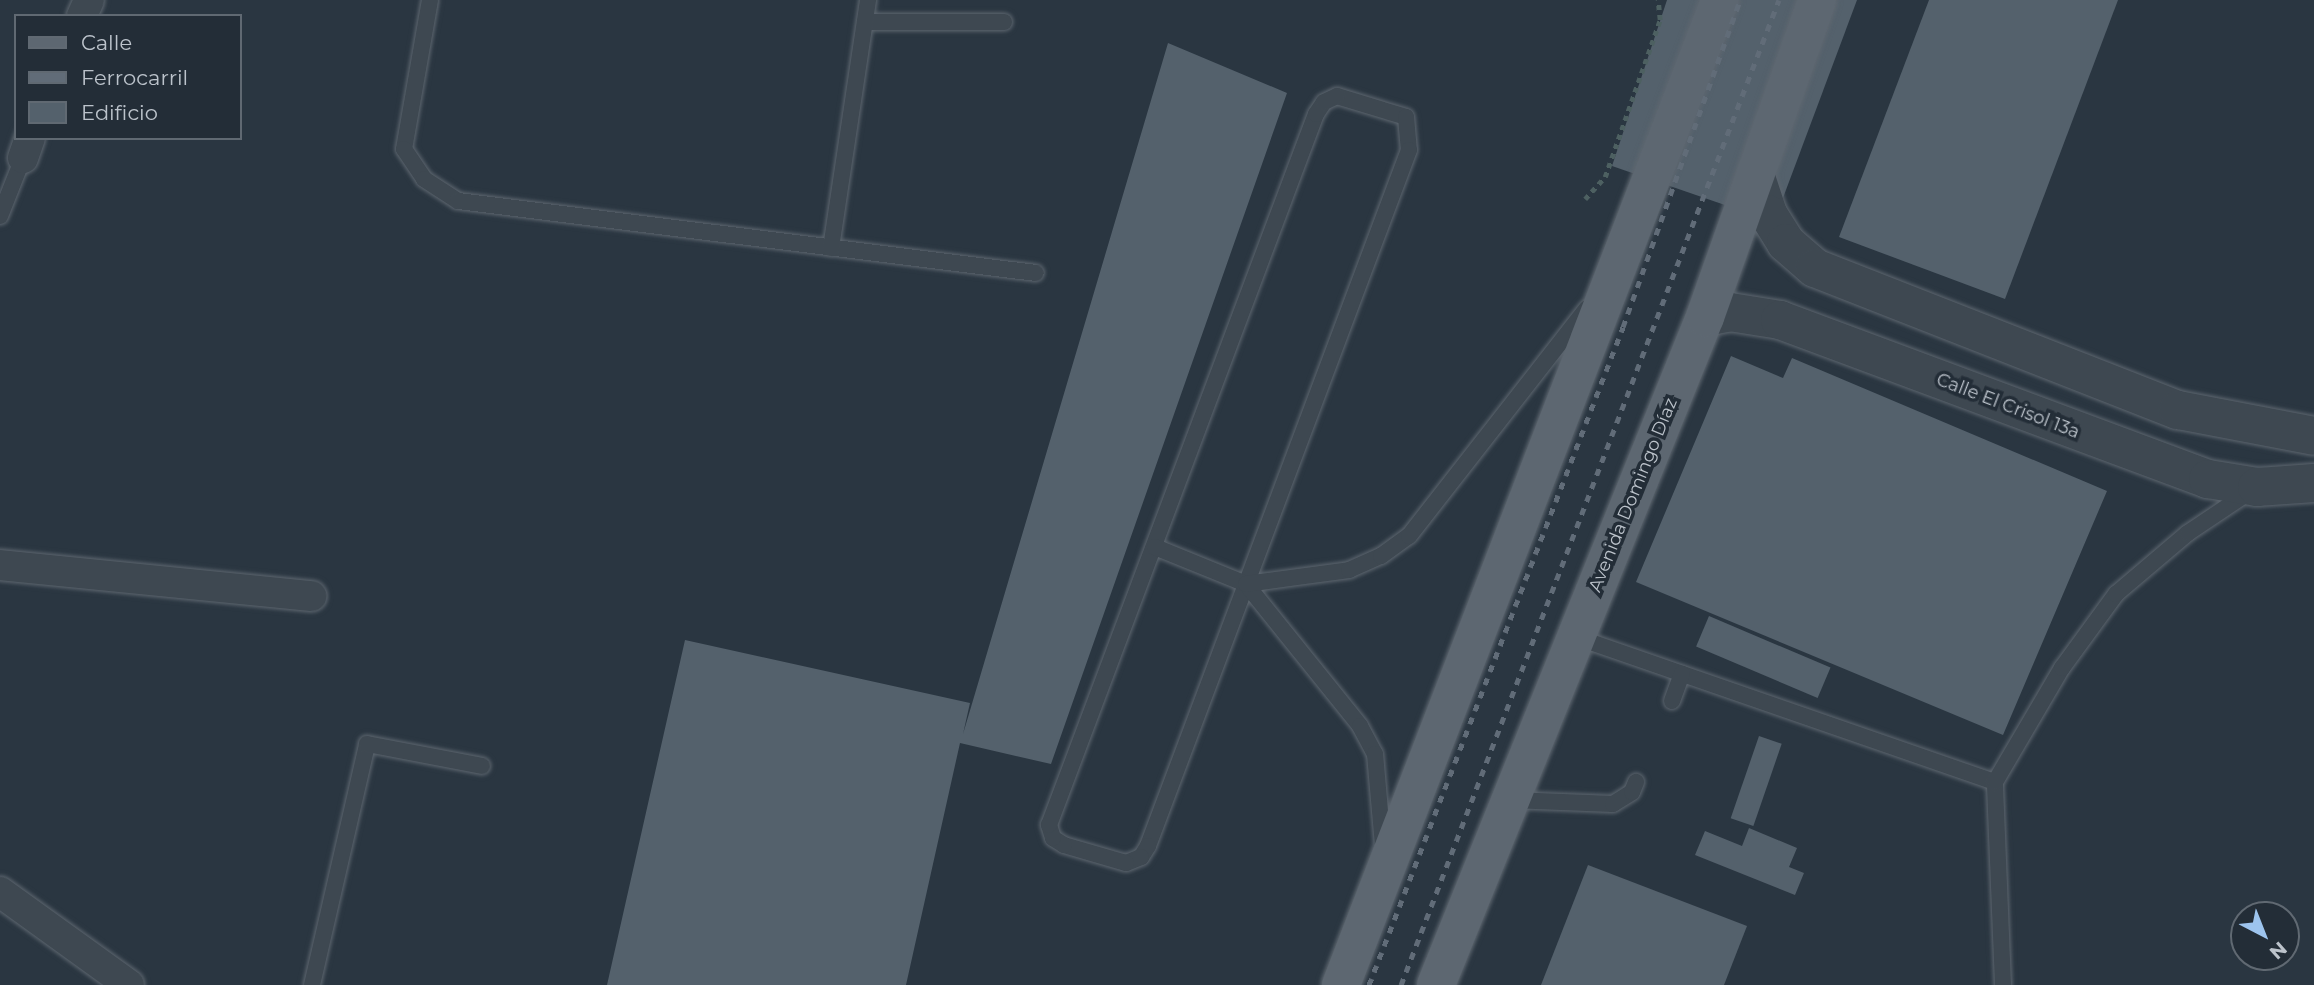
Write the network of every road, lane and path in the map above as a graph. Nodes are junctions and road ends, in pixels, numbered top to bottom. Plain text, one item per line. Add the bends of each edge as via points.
1 (430, 0) edge
2 (868, 0) edge
3 (1658, 0) edge
4 (1720, 0) edge
5 (1817, 0) edge
6 (865, 22) junction
7 (1004, 22) dead end
8 (26, 148) edge
9 (1757, 180) junction
10 (1585, 199) dead end
11 (0, 216) edge
12 (831, 248) junction
13 (1036, 273) dead end
14 (1615, 273) junction
15 (1705, 317) junction
16 (1981, 336) junction
17 (1962, 389) junction
18 (2314, 436) edge
19 (2314, 483) edge
20 (2257, 487) junction
21 (1155, 547) junction
22 (0, 565) edge
23 (1246, 584) junction
24 (311, 596) dead end
25 (1576, 637) junction
26 (1682, 674) junction
27 (1672, 701) dead end
28 (482, 766) dead end
29 (1636, 782) dead end
30 (1995, 782) junction
31 (1511, 800) junction
32 (1385, 871) junction
33 (0, 892) edge
34 (129, 985) edge
35 (312, 985) edge
36 (1341, 985) edge
37 (1436, 985) edge
38 (2003, 985) edge

1 - 12 lane via 404,149 424,179 458,201
2 - 6 lane
3 - 10 path via 1660,20 1605,177
4 - 14 main road
5 - 9 main road, Avenida Domingo Díaz
6 - 7 lane
6 - 12 lane
8 - 11 lane
9 - 15 main road, Avenida Domingo Díaz
9 - 16 street via 1768,214 1786,243 1815,268
12 - 13 lane
14 - 23 lane via 1409,536 1381,556 1349,570
14 - 32 main road
15 - 17 street, Calle El Crisol 13a via 1730,312 1780,320
15 - 25 main road, Avenida Domingo Díaz
16 - 17 street
16 - 18 street via 2178,410
17 - 20 street, Calle El Crisol 13a via 2173,469
19 - 20 street, Calle El Crisol 13a
20 - 30 lane via 2188,533 2116,594 2063,668
21 - 23 lane
21 - 23 lane via 1049,825 1053,838 1064,845 1126,863 1141,857
21 - 23 lane via 1316,114 1337,96 1406,117 1409,150
22 - 24 street
23 - 32 lane via 1360,726 1375,754
25 - 26 lane
25 - 31 main road, Avenida Domingo Díaz
26 - 27 lane
26 - 30 lane
28 - 35 lane via 367,744
29 - 31 lane via 1632,792 1613,804
30 - 38 lane
31 - 37 main road, Avenida Domingo Díaz
32 - 36 main road
33 - 34 street

